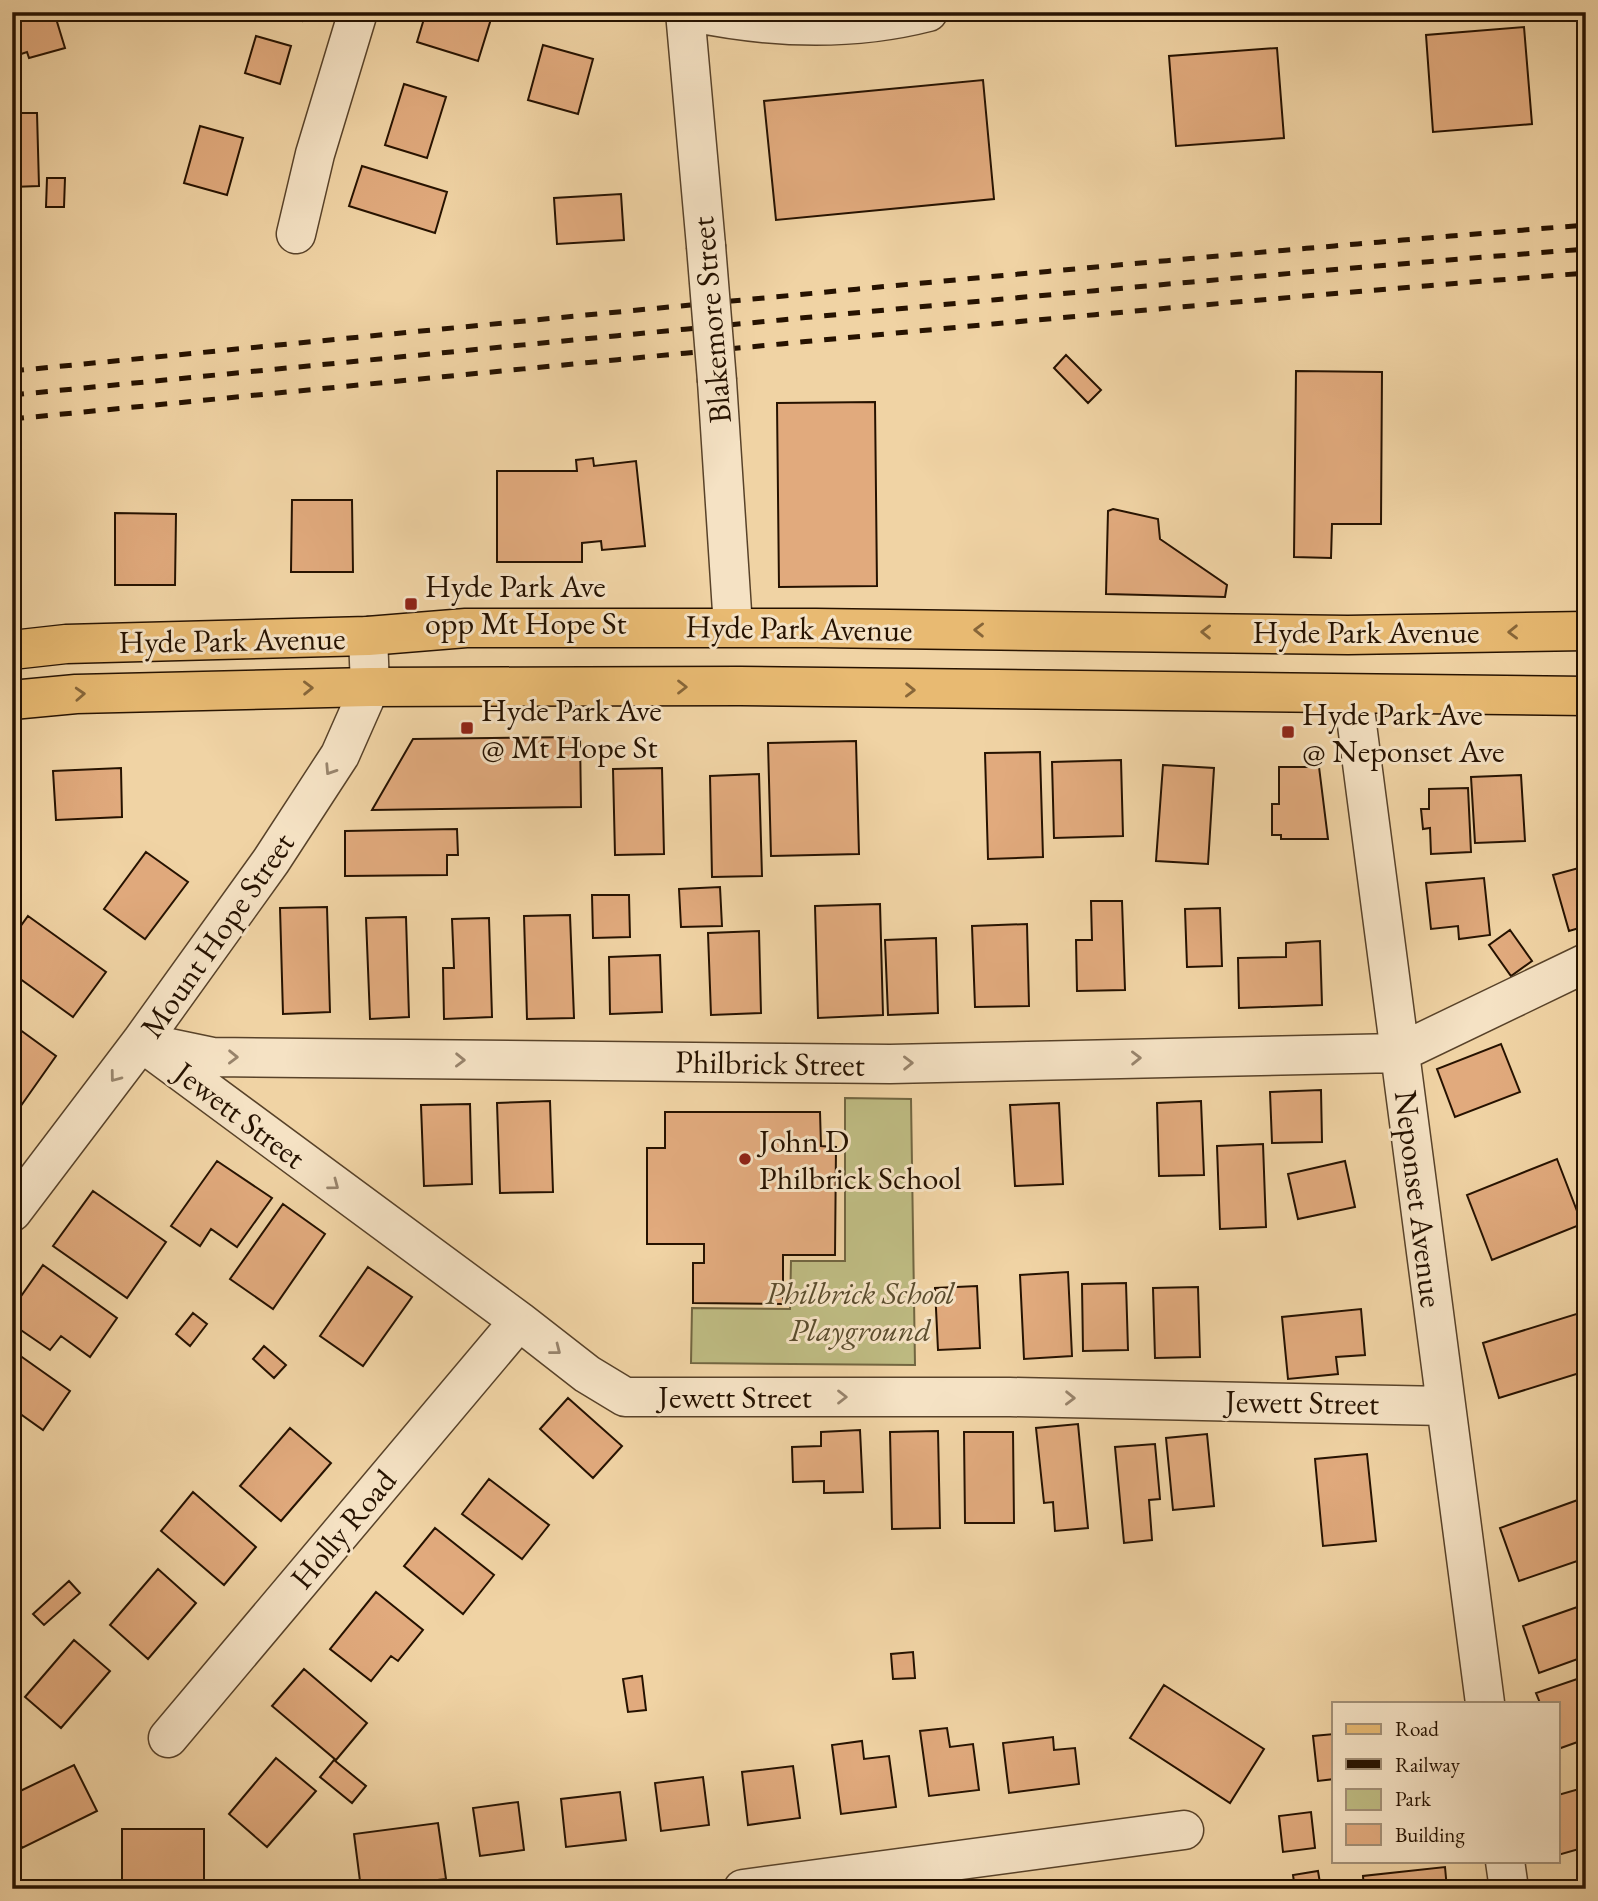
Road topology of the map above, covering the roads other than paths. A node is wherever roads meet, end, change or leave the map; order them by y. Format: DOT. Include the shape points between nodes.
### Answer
graph roads {
  1 [pos="358,12"];
  2 [pos="685,12"];
  3 [pos="691,12"];
  4 [pos="928,12"];
  5 [pos="296,234"];
  6 [pos="733,627"];
  7 [pos="1586,631"];
  8 [pos="368,636"];
  9 [pos="12,650"];
  10 [pos="740,686"];
  11 [pos="370,687"];
  12 [pos="1353,694"];
  13 [pos="12,700"];
  14 [pos="1579,703"];
  15 [pos="1586,962"];
  16 [pos="141,1042"];
  17 [pos="1399,1053"];
  18 [pos="12,1212"];
  19 [pos="519,1321"];
  20 [pos="1446,1406"];
  21 [pos="1485,1702"];
  22 [pos="168,1738"];
  23 [pos="1184,1830"];
  24 [pos="1505,1862"];
  25 [pos="743,1889"];
  26 [pos="1509,1889"];
  1 -- 5 [label="street"];
  2 -- 6 [label="street, Blakemore Street, bridge" via="718,381"];
  3 -- 4 [label="street" via="737,22 803,26 872,23"];
  7 -- 6 [label="main road, Hyde Park Avenue, one-way" via="1348,635"];
  6 -- 8 [label="main road, Hyde Park Avenue" via="466,628"];
  6 -- 10 [label="main road"];
  8 -- 9 [label="main road, Hyde Park Avenue" via="66,644"];
  8 -- 11 [label="street, Mount Hope Street"];
  11 -- 10 [label="main road, Hyde Park Avenue, one-way"];
  10 -- 12 [label="main road, Hyde Park Avenue, one-way"];
  13 -- 11 [label="main road, Hyde Park Avenue, one-way" via="76,694"];
  11 -- 16 [label="street, Mount Hope Street, one-way" via="333,766"];
  12 -- 14 [label="main road, Hyde Park Avenue"];
  12 -- 17 [label="street, Neponset Avenue"];
  15 -- 17 [label="street"];
  16 -- 17 [label="street, Philbrick Street, one-way" via="213,1057 862,1063"];
  16 -- 18 [label="street, Mount Hope Street, one-way"];
  16 -- 19 [label="street, Jewett Street, one-way"];
  17 -- 20 [label="street, Neponset Avenue"];
  19 -- 20 [label="street, Jewett Street, one-way" via="587,1374 625,1396 1010,1396"];
  19 -- 22 [label="street, Holly Road"];
  20 -- 21 [label="street, Neponset Avenue"];
  23 -- 25 [label="street"];
  24 -- 26 [label="street"];
}
